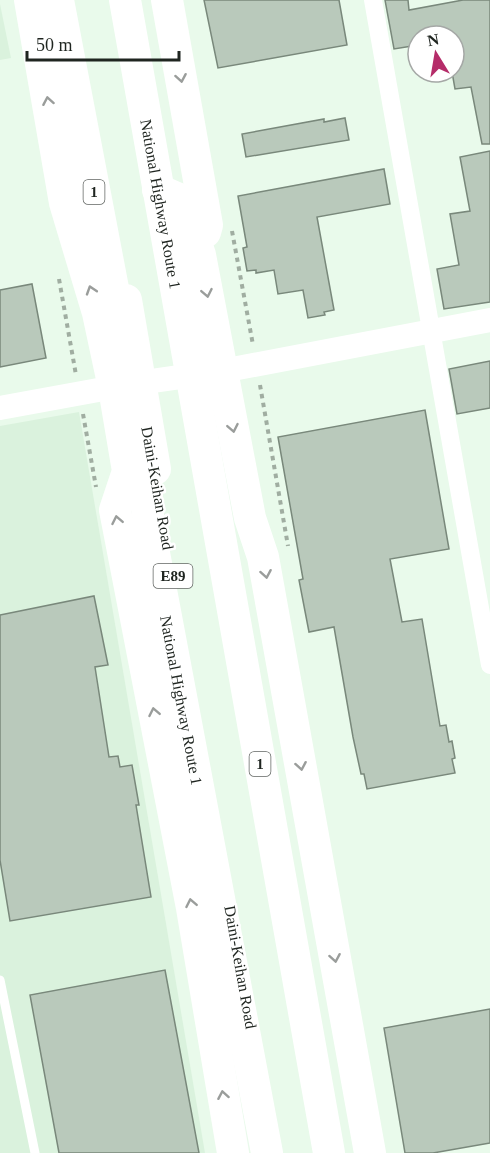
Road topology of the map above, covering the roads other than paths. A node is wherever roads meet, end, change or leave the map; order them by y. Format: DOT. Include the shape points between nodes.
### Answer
graph roads {
  1 [pos="30,0"];
  2 [pos="58,0"];
  3 [pos="74,0"];
  4 [pos="117,0"];
  5 [pos="125,0"];
  6 [pos="167,0"];
  7 [pos="373,0"];
  8 [pos="92,180"];
  9 [pos="158,190"];
  10 [pos="200,255"];
  11 [pos="81,260"];
  12 [pos="490,320"];
  13 [pos="432,330"];
  14 [pos="207,373"];
  15 [pos="123,386"];
  16 [pos="0,408"];
  17 [pos="128,471"];
  18 [pos="250,518"];
  19 [pos="151,537"];
  20 [pos="226,565"];
  21 [pos="490,665"];
  22 [pos="0,980"];
  23 [pos="35,1153"];
  24 [pos="233,1153"];
  25 [pos="267,1153"];
  26 [pos="273,1153"];
  27 [pos="315,1153"];
  28 [pos="329,1153"];
  29 [pos="370,1153"];
  11 -- 1 [label="highway, one-way" via="65,203"];
  2 -- 8 [label="highway, National Highway Route 1 / 1"];
  3 -- 26 [label="highway, Daini-Keihan Road / E89"];
  4 -- 27 [label="highway, E89"];
  5 -- 9 [label="highway, National Highway Route 1 / 1"];
  6 -- 10 [label="highway, one-way" via="207,225"];
  7 -- 13 [label="street"];
  8 -- 11 [label="highway" via="90,235"];
  8 -- 15 [label="highway, National Highway Route 1 / 1"];
  9 -- 10 [label="highway" via="181,200"];
  9 -- 14 [label="highway, National Highway Route 1 / 1"];
  10 -- 14 [label="highway, one-way"];
  15 -- 11 [label="highway, one-way"];
  12 -- 13 [label="street"];
  13 -- 14 [label="street"];
  13 -- 21 [label="street"];
  14 -- 15 [label="street"];
  14 -- 18 [label="highway, one-way"];
  14 -- 20 [label="highway, National Highway Route 1 / 1"];
  15 -- 16 [label="street"];
  15 -- 17 [label="highway"];
  15 -- 19 [label="highway, National Highway Route 1 / 1"];
  17 -- 19 [label="highway" via="142,526"];
  24 -- 17 [label="highway, one-way" via="192,908 115,510"];
  18 -- 20 [label="highway"];
  18 -- 29 [label="highway, one-way" via="263,557"];
  19 -- 25 [label="highway, National Highway Route 1 / 1"];
  20 -- 28 [label="highway, National Highway Route 1 / 1"];
  22 -- 23 [label="lane"];
}
